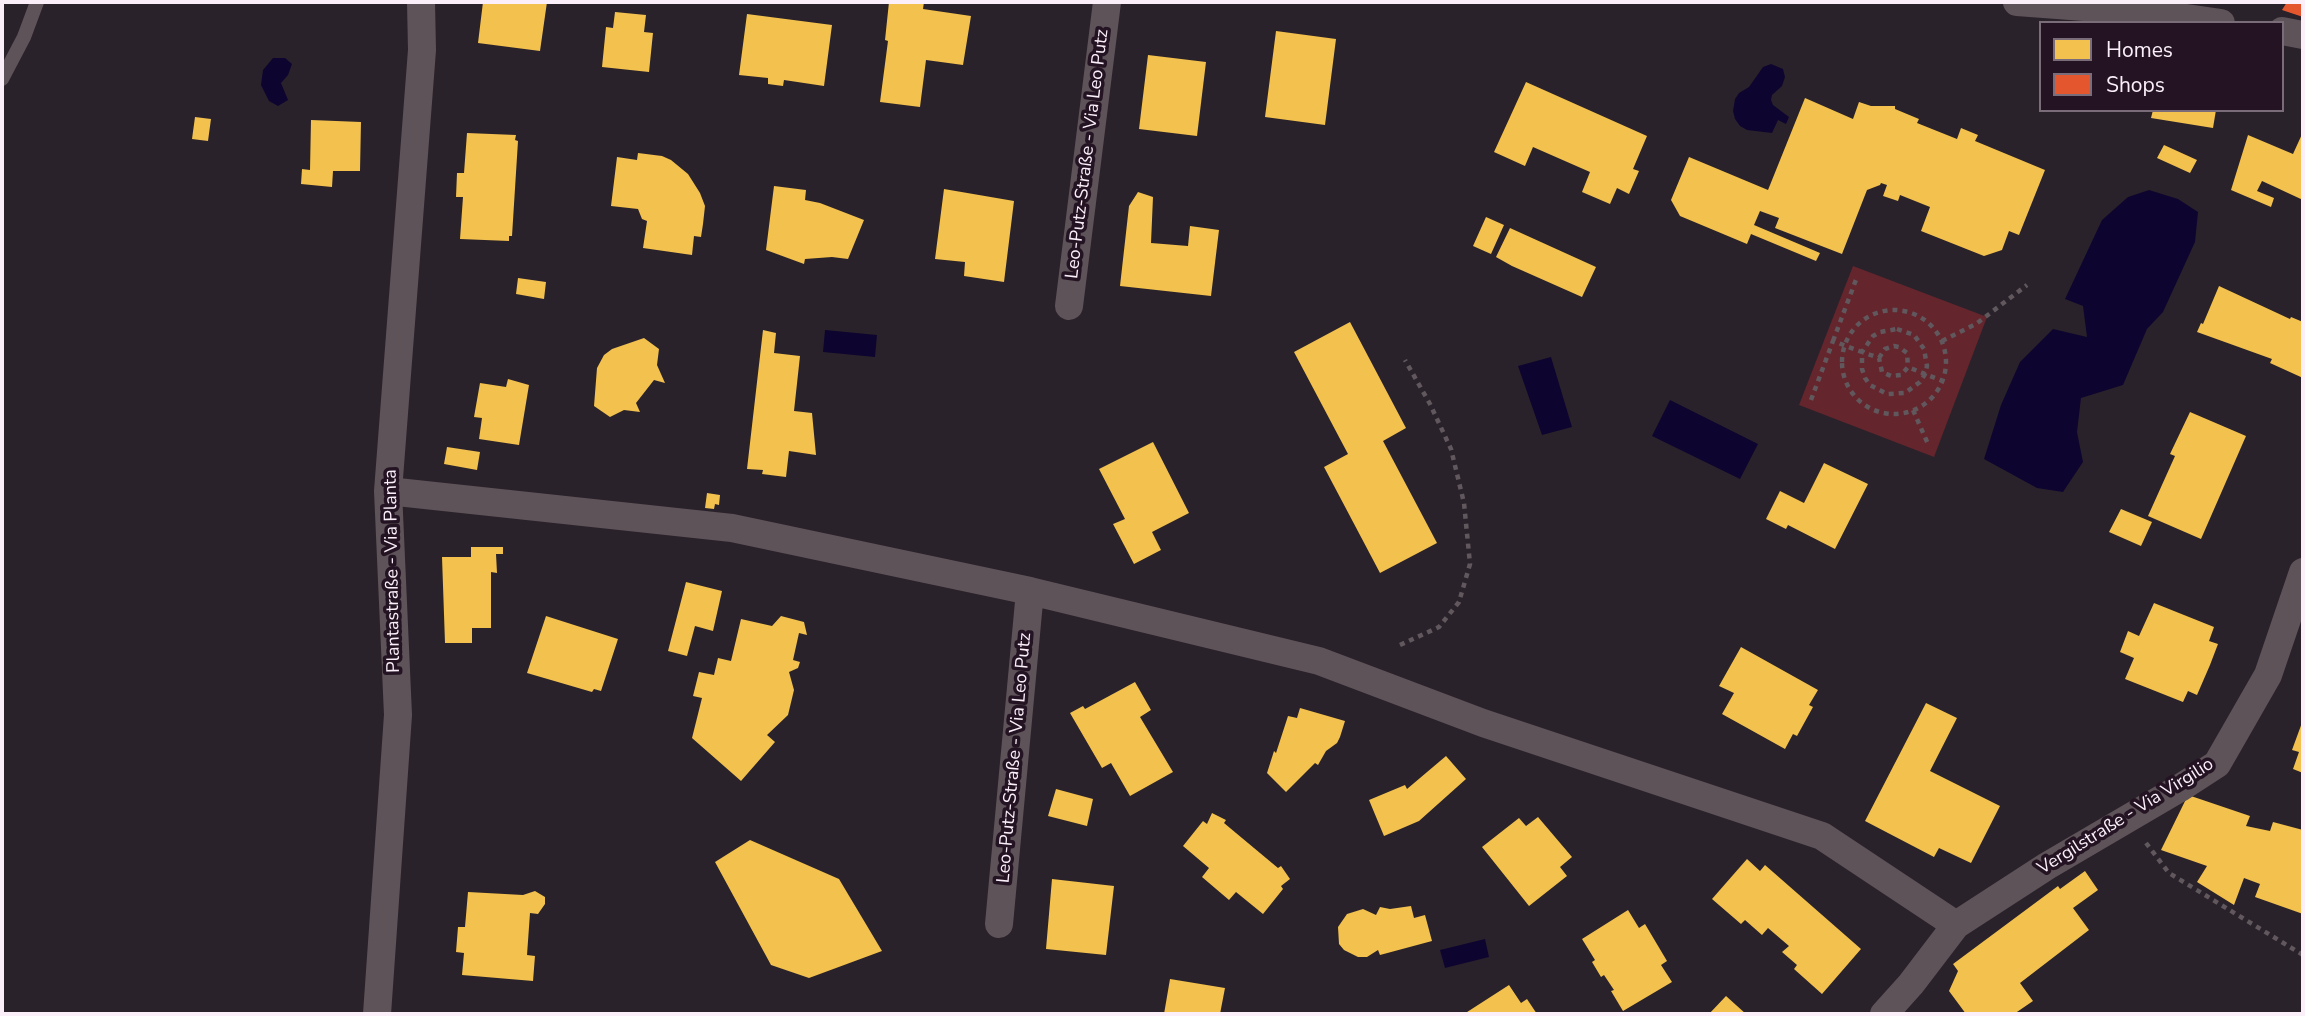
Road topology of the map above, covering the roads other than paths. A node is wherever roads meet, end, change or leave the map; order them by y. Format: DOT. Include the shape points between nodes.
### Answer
graph roads {
  1 [pos="37,2"];
  2 [pos="421,2"];
  3 [pos="1107,2"];
  4 [pos="2017,2"];
  5 [pos="2207,21"];
  6 [pos="2284,31"];
  7 [pos="2303,35"];
  8 [pos="2,79"];
  9 [pos="1069,306"];
  10 [pos="388,491"];
  11 [pos="2303,572"];
  12 [pos="1030,591"];
  13 [pos="999,924"];
  14 [pos="1956,925"];
  15 [pos="377,1014"];
  16 [pos="1884,1014"];
  1 -- 8 [label="lane"];
  2 -- 10 [label="street, Plantastraße - Via Planta" via="422,50"];
  3 -- 9 [label="street, Leo-Putz-Straße - Via Leo Putz"];
  4 -- 5 [label="street"];
  6 -- 7 [label="street"];
  10 -- 12 [label="street" via="732,528"];
  10 -- 15 [label="street, Plantastraße - Via Planta" via="398,715"];
  11 -- 14 [label="street, Vergilstraße - Via Virgilio" via="2268,675 2217,764"];
  12 -- 13 [label="street, Leo-Putz-Straße - Via Leo Putz"];
  12 -- 14 [label="street" via="1319,661 1483,723 1822,836"];
  14 -- 16 [label="street, Vergilstraße - Via Virgilio"];
}
